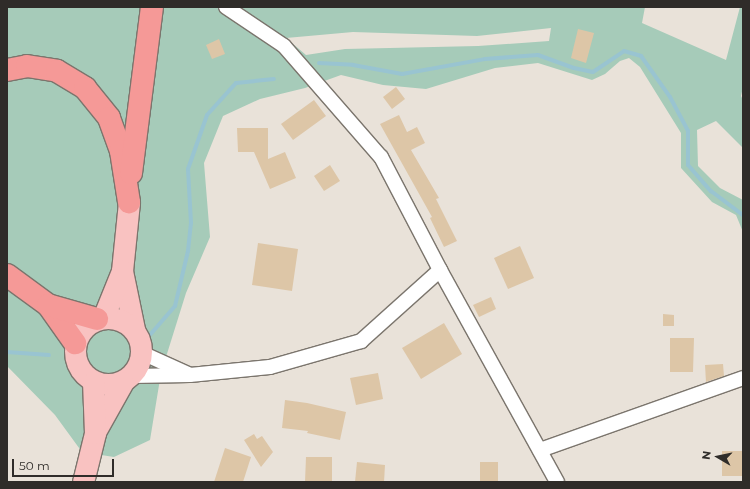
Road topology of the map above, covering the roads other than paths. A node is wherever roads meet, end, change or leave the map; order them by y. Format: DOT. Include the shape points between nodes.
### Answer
graph roads {
  1 [pos="152,7"];
  2 [pos="226,7"];
  3 [pos="7,70"];
  4 [pos="129,202"];
  5 [pos="440,270"];
  6 [pos="122,271"];
  7 [pos="7,275"];
  8 [pos="48,305"];
  9 [pos="100,318"];
  10 [pos="134,329"];
  11 [pos="75,342"];
  12 [pos="142,353"];
  13 [pos="190,375"];
  14 [pos="743,378"];
  15 [pos="127,379"];
  16 [pos="93,382"];
  17 [pos="95,433"];
  18 [pos="540,450"];
  19 [pos="83,482"];
  20 [pos="557,482"];
  1 -- 4 [label="highway"];
  2 -- 5 [label="street" via="284,46 382,157"];
  3 -- 4 [label="highway" via="27,66 57,71 85,88 109,118 121,151"];
  4 -- 6 [label="main road"];
  5 -- 13 [label="street" via="361,341 270,368"];
  5 -- 18 [label="street"];
  6 -- 9 [label="main road"];
  6 -- 10 [label="main road"];
  7 -- 8 [label="highway"];
  8 -- 9 [label="highway"];
  8 -- 11 [label="highway"];
  9 -- 10 [label="main road" via="120,320"];
  9 -- 11 [label="main road" via="83,328"];
  10 -- 12 [label="main road" via="140,340"];
  11 -- 16 [label="main road" via="77,365 86,378"];
  12 -- 13 [label="street"];
  12 -- 15 [label="main road" via="139,365"];
  13 -- 15 [label="street"];
  14 -- 18 [label="street"];
  15 -- 16 [label="main road" via="108,385"];
  15 -- 17 [label="main road"];
  16 -- 17 [label="main road"];
  17 -- 19 [label="main road"];
  18 -- 20 [label="street"];
}
